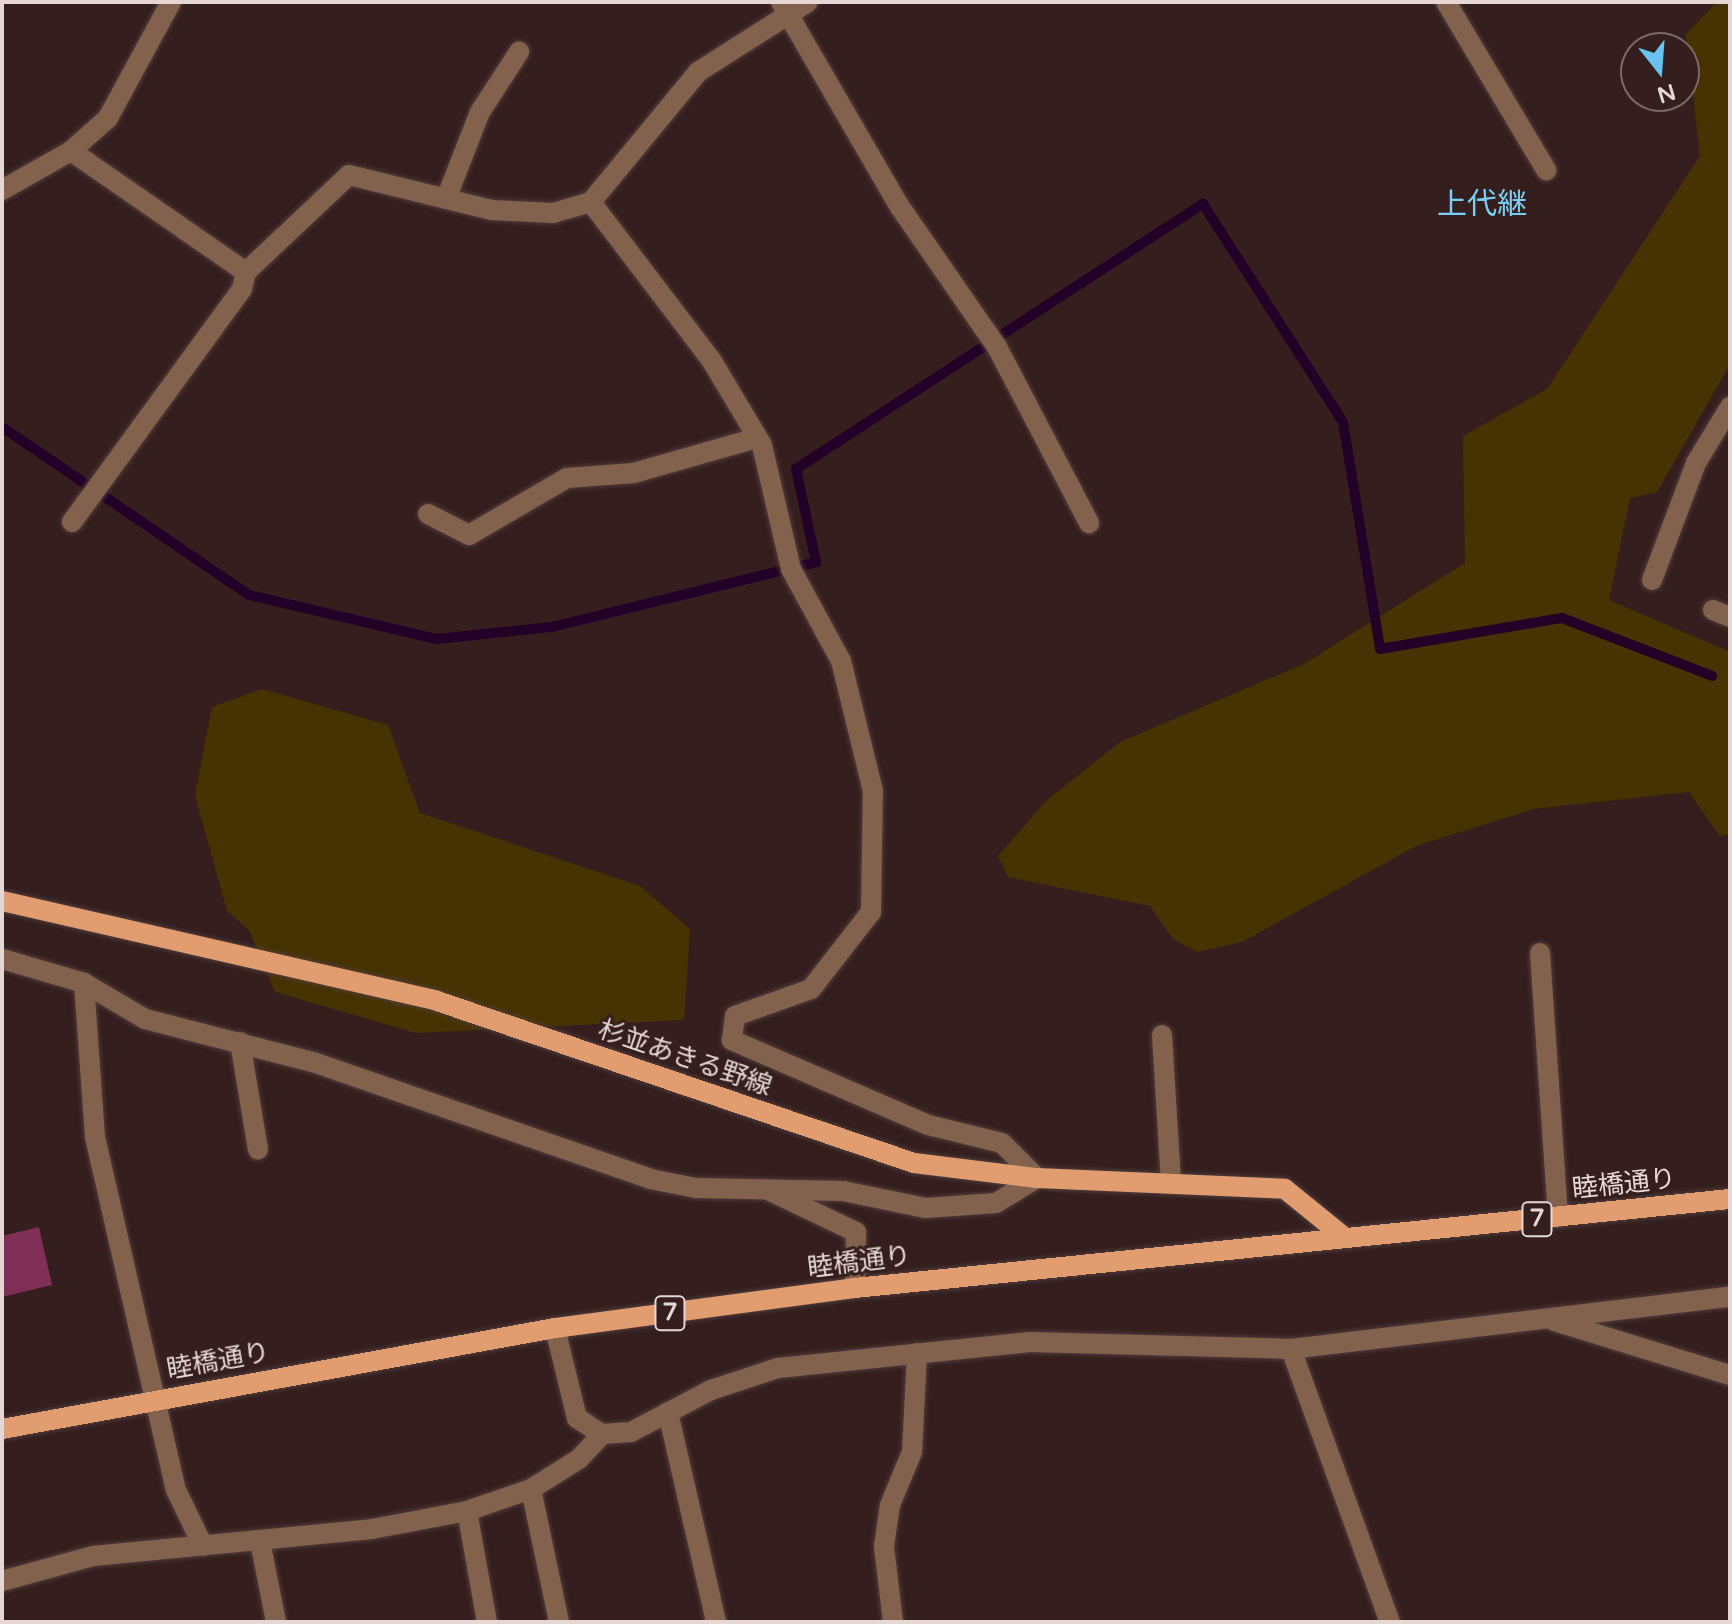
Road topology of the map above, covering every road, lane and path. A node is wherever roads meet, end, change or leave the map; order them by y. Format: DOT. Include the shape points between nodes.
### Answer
graph roads {
  1 [pos="171,2"];
  2 [pos="1446,2"];
  3 [pos="793,5"];
  4 [pos="519,52"];
  5 [pos="71,151"];
  6 [pos="1546,170"];
  7 [pos="2,190"];
  8 [pos="446,199"];
  9 [pos="591,202"];
  10 [pos="246,272"];
  11 [pos="1730,407"];
  12 [pos="757,438"];
  13 [pos="428,514"];
  14 [pos="72,522"];
  15 [pos="1089,523"];
  16 [pos="1652,580"];
  17 [pos="2,901"];
  18 [pos="1540,953"];
  19 [pos="2,959"];
  20 [pos="84,983"];
  21 [pos="1162,1035"];
  22 [pos="240,1042"];
  23 [pos="258,1149"];
  24 [pos="1037,1178"];
  25 [pos="1171,1184"];
  26 [pos="765,1189"];
  27 [pos="1730,1199"];
  28 [pos="1558,1217"];
  29 [pos="1344,1237"];
  30 [pos="855,1288"];
  31 [pos="1730,1297"];
  32 [pos="1548,1319"];
  33 [pos="555,1328"];
  34 [pos="1291,1349"];
  35 [pos="917,1353"];
  36 [pos="1730,1375"];
  37 [pos="155,1399"];
  38 [pos="668,1412"];
  39 [pos="2,1429"];
  40 [pos="602,1434"];
  41 [pos="531,1489"];
  42 [pos="467,1511"];
  43 [pos="260,1541"];
  44 [pos="203,1546"];
  45 [pos="2,1581"];
  46 [pos="276,1622"];
  47 [pos="487,1622"];
  48 [pos="559,1622"];
  49 [pos="716,1622"];
  50 [pos="893,1622"];
  51 [pos="1390,1622"];
  1 -- 5 [label="street" via="108,118"];
  2 -- 6 [label="street"];
  3 -- 9 [label="street" via="698,72"];
  3 -- 15 [label="street" via="900,207 997,347"];
  4 -- 8 [label="street" via="480,112"];
  5 -- 7 [label="street"];
  5 -- 10 [label="street"];
  8 -- 9 [label="street" via="533,214"];
  8 -- 10 [label="street" via="349,175"];
  9 -- 12 [label="street" via="712,361"];
  10 -- 14 [label="street" via="242,289"];
  11 -- 16 [label="street" via="1696,463"];
  12 -- 13 [label="street" via="634,473 567,478 469,535"];
  12 -- 24 [label="street" via="791,569 841,661 863,740 875,829 871,912 811,989 735,1016 732,1040 928,1125 1002,1143"];
  17 -- 24 [label="main road, 杉並あきる野線" via="437,1001 914,1163"];
  18 -- 28 [label="street"];
  19 -- 20 [label="street"];
  20 -- 22 [label="street" via="145,1019"];
  20 -- 37 [label="street" via="95,1137"];
  21 -- 25 [label="street"];
  22 -- 23 [label="street"];
  22 -- 26 [label="street" via="650,1179"];
  24 -- 25 [label="main road, 杉並あきる野線"];
  24 -- 26 [label="street" via="996,1203 926,1208 843,1191"];
  25 -- 29 [label="main road, 杉並あきる野線" via="1285,1189"];
  26 -- 30 [label="street" via="856,1232"];
  27 -- 28 [label="main road, 睦橋通り / 7"];
  28 -- 29 [label="main road, 睦橋通り / 7"];
  29 -- 30 [label="main road, 睦橋通り / 7"];
  30 -- 33 [label="main road, 睦橋通り / 7"];
  31 -- 32 [label="street"];
  32 -- 34 [label="street"];
  32 -- 36 [label="street"];
  33 -- 37 [label="main road, 睦橋通り / 7"];
  33 -- 40 [label="street" via="577,1418"];
  34 -- 35 [label="street" via="1042,1342"];
  34 -- 51 [label="street"];
  35 -- 38 [label="street" via="778,1368"];
  35 -- 50 [label="street" via="912,1452 890,1505 884,1546"];
  37 -- 39 [label="main road, 睦橋通り / 7"];
  37 -- 44 [label="street" via="176,1490"];
  38 -- 40 [label="street" via="631,1432"];
  38 -- 49 [label="street"];
  40 -- 41 [label="street" via="579,1459"];
  41 -- 42 [label="street"];
  41 -- 48 [label="street"];
  42 -- 43 [label="street"];
  42 -- 47 [label="street"];
  43 -- 44 [label="street"];
  43 -- 46 [label="street"];
  44 -- 45 [label="street" via="93,1556"];
}
